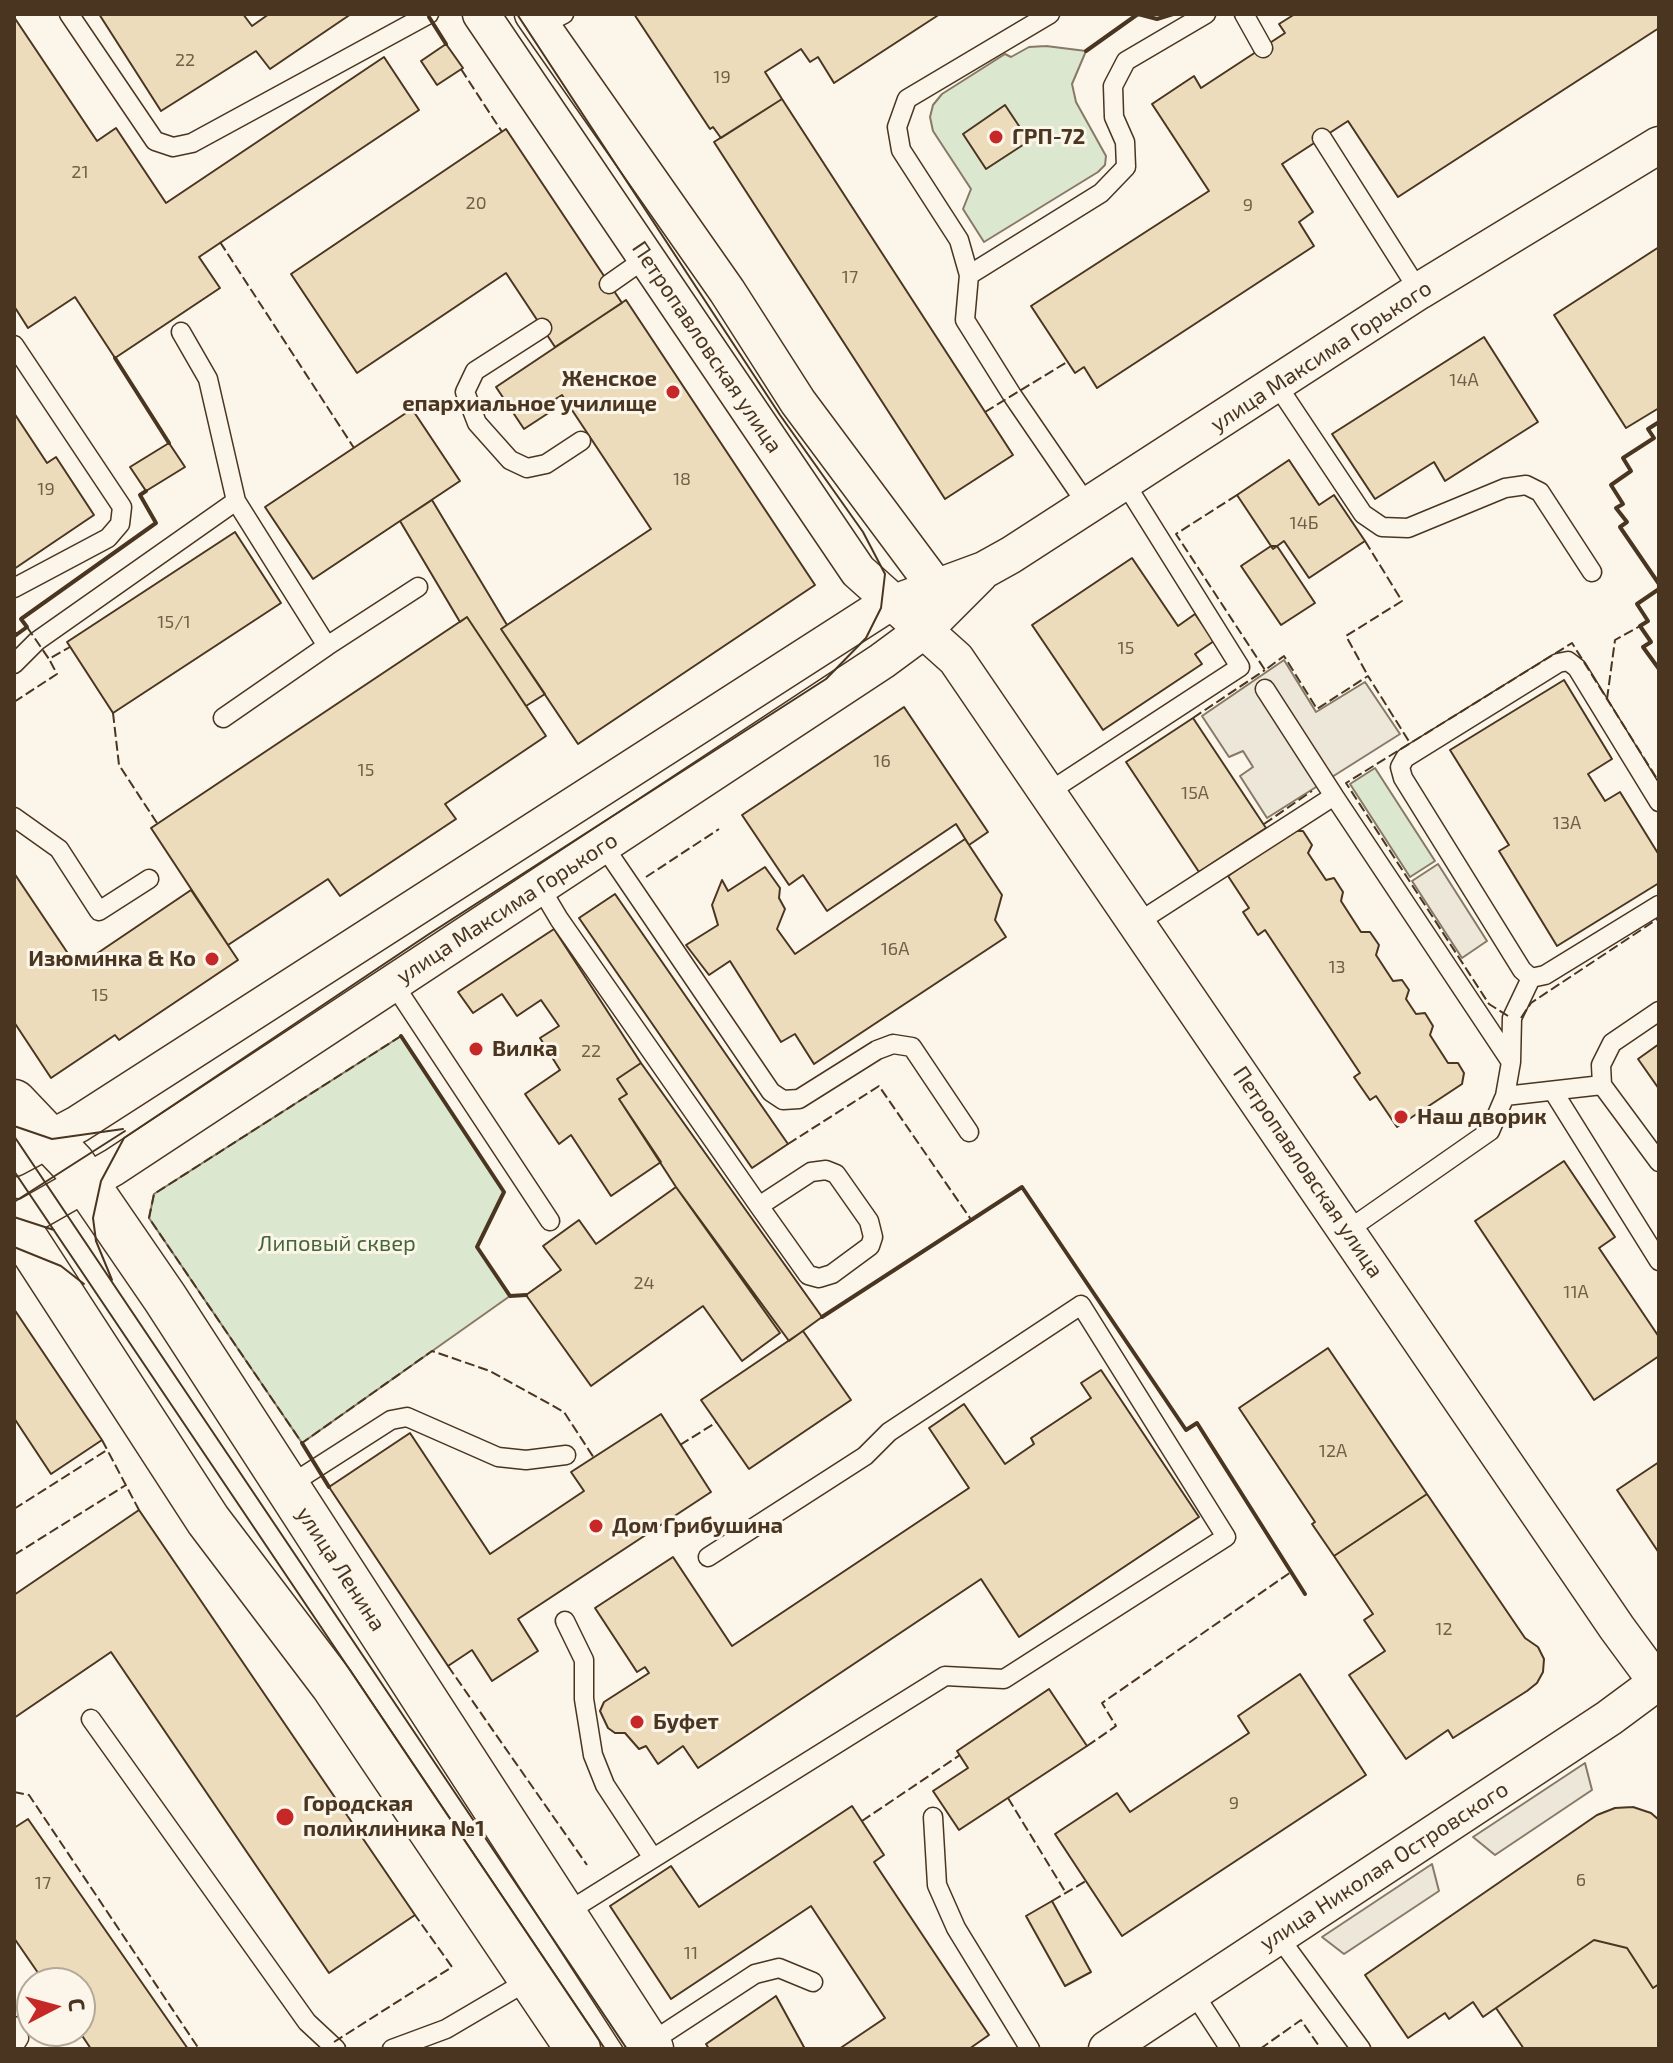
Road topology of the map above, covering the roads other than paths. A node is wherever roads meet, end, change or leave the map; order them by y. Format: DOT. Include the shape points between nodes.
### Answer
graph roads {
  1 [pos="69,14"];
  2 [pos="429,14"];
  3 [pos="481,14"];
  4 [pos="1050,14"];
  5 [pos="1206,14"];
  6 [pos="1244,14"];
  7 [pos="546,18"];
  8 [pos="1263,48"];
  9 [pos="1322,138"];
  10 [pos="1659,145"];
  11 [pos="646,258"];
  12 [pos="969,275"];
  13 [pos="609,284"];
  14 [pos="1419,291"];
  15 [pos="542,328"];
  16 [pos="181,332"];
  17 [pos="14,345"];
  18 [pos="1277,385"];
  19 [pos="581,441"];
  20 [pos="1125,483"];
  21 [pos="236,501"];
  22 [pos="1088,506"];
  23 [pos="1592,572"];
  24 [pos="418,587"];
  25 [pos="14,588"];
  26 [pos="893,602"];
  27 [pos="934,609"];
  28 [pos="327,646"];
  29 [pos="14,664"];
  30 [pos="1265,689"];
  31 [pos="223,718"];
  32 [pos="1047,793"];
  33 [pos="1334,796"];
  34 [pos="1659,802"];
  35 [pos="14,817"];
  36 [pos="603,845"];
  37 [pos="149,879"];
  38 [pos="540,887"];
  39 [pos="1659,905"];
  40 [pos="1137,923"];
  41 [pos="1531,978"];
  42 [pos="393,983"];
  43 [pos="1659,1011"];
  44 [pos="1511,1062"];
  45 [pos="1602,1085"];
  46 [pos="1553,1091"];
  47 [pos="1505,1096"];
  48 [pos="14,1102"];
  49 [pos="969,1132"];
  50 [pos="52,1139"];
  51 [pos="14,1158"];
  52 [pos="1659,1162"];
  53 [pos="87,1183"];
  54 [pos="759,1206"];
  55 [pos="550,1221"];
  56 [pos="15,1223"];
  57 [pos="1348,1230"];
  58 [pos="1659,1261"];
  59 [pos="566,1455"];
  60 [pos="288,1486"];
  61 [pos="708,1557"];
  62 [pos="565,1621"];
  63 [pos="1658,1682"];
  64 [pos="91,1719"];
  65 [pos="933,1817"];
  66 [pos="653,1858"];
  67 [pos="561,1915"];
  68 [pos="1278,1936"];
  69 [pos="531,1979"];
  70 [pos="813,1982"];
  71 [pos="1193,1992"];
  72 [pos="14,2026"];
  73 [pos="14,2046"];
  74 [pos="649,2047"];
  75 [pos="336,2049"];
  76 [pos="392,2049"];
  77 [pos="578,2049"];
  78 [pos="1030,2049"];
  79 [pos="1107,2049"];
  80 [pos="1230,2049"];
  81 [pos="1361,2049"];
  1 -- 2 [label="lane" via="155,141 173,147 192,143"];
  3 -- 11 [label="street, Петропавловская улица"];
  4 -- 12 [label="lane" via="907,99 897,127 901,150 959,240"];
  5 -- 12 [label="lane" via="1126,61 1119,73 1113,86 1114,117 1125,142 1126,167 1101,193"];
  6 -- 8 [label="lane"];
  7 -- 27 [label="street, Петропавловская улица"];
  9 -- 14 [label="lane"];
  10 -- 14 [label="street, улица Максима Горького"];
  11 -- 13 [label="lane"];
  11 -- 26 [label="street, Петропавловская улица" via="858,571"];
  12 -- 22 [label="lane" via="965,320"];
  14 -- 18 [label="street, улица Максима Горького"];
  15 -- 19 [label="lane" via="475,371 465,392 477,423 510,460 527,468 546,464"];
  16 -- 21 [label="lane" via="208,379"];
  17 -- 25 [label="lane" via="122,507 120,524 108,538"];
  18 -- 20 [label="street, улица Максима Горького"];
  18 -- 23 [label="lane" via="1363,514 1382,527 1408,528 1505,488 1526,485 1540,492"];
  20 -- 22 [label="street, улица Максима Горького"];
  20 -- 32 [label="lane" via="1240,667"];
  21 -- 28 [label="lane"];
  21 -- 29 [label="lane" via="37,641"];
  22 -- 27 [label="street, улица Максима Горького" via="984,570"];
  24 -- 28 [label="lane"];
  26 -- 27 [label="street, улица Максима Горького"];
  26 -- 50 [label="street, улица Максима Горького"];
  27 -- 32 [label="street, Петропавловская улица" via="956,659"];
  27 -- 36 [label="street, улица Максима Горького" via="882,661"];
  28 -- 31 [label="lane"];
  30 -- 33 [label="lane"];
  32 -- 40 [label="street, Петропавловская улица"];
  33 -- 40 [label="lane"];
  33 -- 44 [label="lane"];
  34 -- 41 [label="lane" via="1568,661 1405,758 1400,767 1403,778"];
  35 -- 37 [label="lane" via="59,849 99,911"];
  36 -- 38 [label="street, улица Максима Горького"];
  36 -- 49 [label="lane" via="771,1092 783,1100 799,1099 877,1050 893,1044 912,1047"];
  38 -- 42 [label="street, улица Максима Горького"];
  38 -- 54 [label="lane"];
  39 -- 41 [label="lane" via="1545,975"];
  40 -- 57 [label="street, Петропавловская улица"];
  41 -- 44 [label="lane" via="1512,1018"];
  42 -- 53 [label="street, улица Максима Горького"];
  42 -- 55 [label="lane"];
  43 -- 45 [label="lane" via="1612,1043 1601,1065"];
  44 -- 47 [label="lane"];
  45 -- 46 [label="lane"];
  45 -- 52 [label="lane"];
  46 -- 47 [label="lane"];
  46 -- 58 [label="lane"];
  47 -- 57 [label="lane" via="1490,1131"];
  48 -- 50 [label="main road, улица Ленина"];
  50 -- 51 [label="street, улица Максима Горького"];
  50 -- 53 [label="main road, улица Ленина"];
  53 -- 56 [label="street, улица Максима Горького"];
  53 -- 60 [label="main road, улица Ленина"];
  54 -- 54 [label="lane" via="808,1275 819,1278 870,1246 873,1237 869,1221 836,1174 826,1170 811,1172"];
  56 -- 69 [label="main road" via="208,1520 333,1685"];
  57 -- 63 [label="street, Петропавловская улица"];
  59 -- 60 [label="lane" via="498,1457 407,1417 391,1420"];
  60 -- 67 [label="main road, улица Ленина"];
  61 -- 66 [label="lane" via="865,1456 889,1432 1081,1305 1226,1537 1004,1679 945,1676"];
  62 -- 66 [label="lane" via="584,1660 593,1755 605,1785"];
  63 -- 68 [label="street, улица Николая Островского"];
  64 -- 75 [label="lane" via="307,2022"];
  65 -- 78 [label="lane" via="937,1885 956,1928"];
  66 -- 67 [label="lane"];
  67 -- 74 [label="main road, улица Ленина"];
  68 -- 71 [label="street, улица Николая Островского"];
  68 -- 81 [label="lane"];
  69 -- 76 [label="lane" via="446,2029"];
  69 -- 77 [label="main road"];
  70 -- 74 [label="lane" via="779,1968 755,1974"];
  71 -- 79 [label="street, улица Николая Островского"];
  71 -- 80 [label="lane"];
  72 -- 73 [label="lane" via="19,2038"];
}
